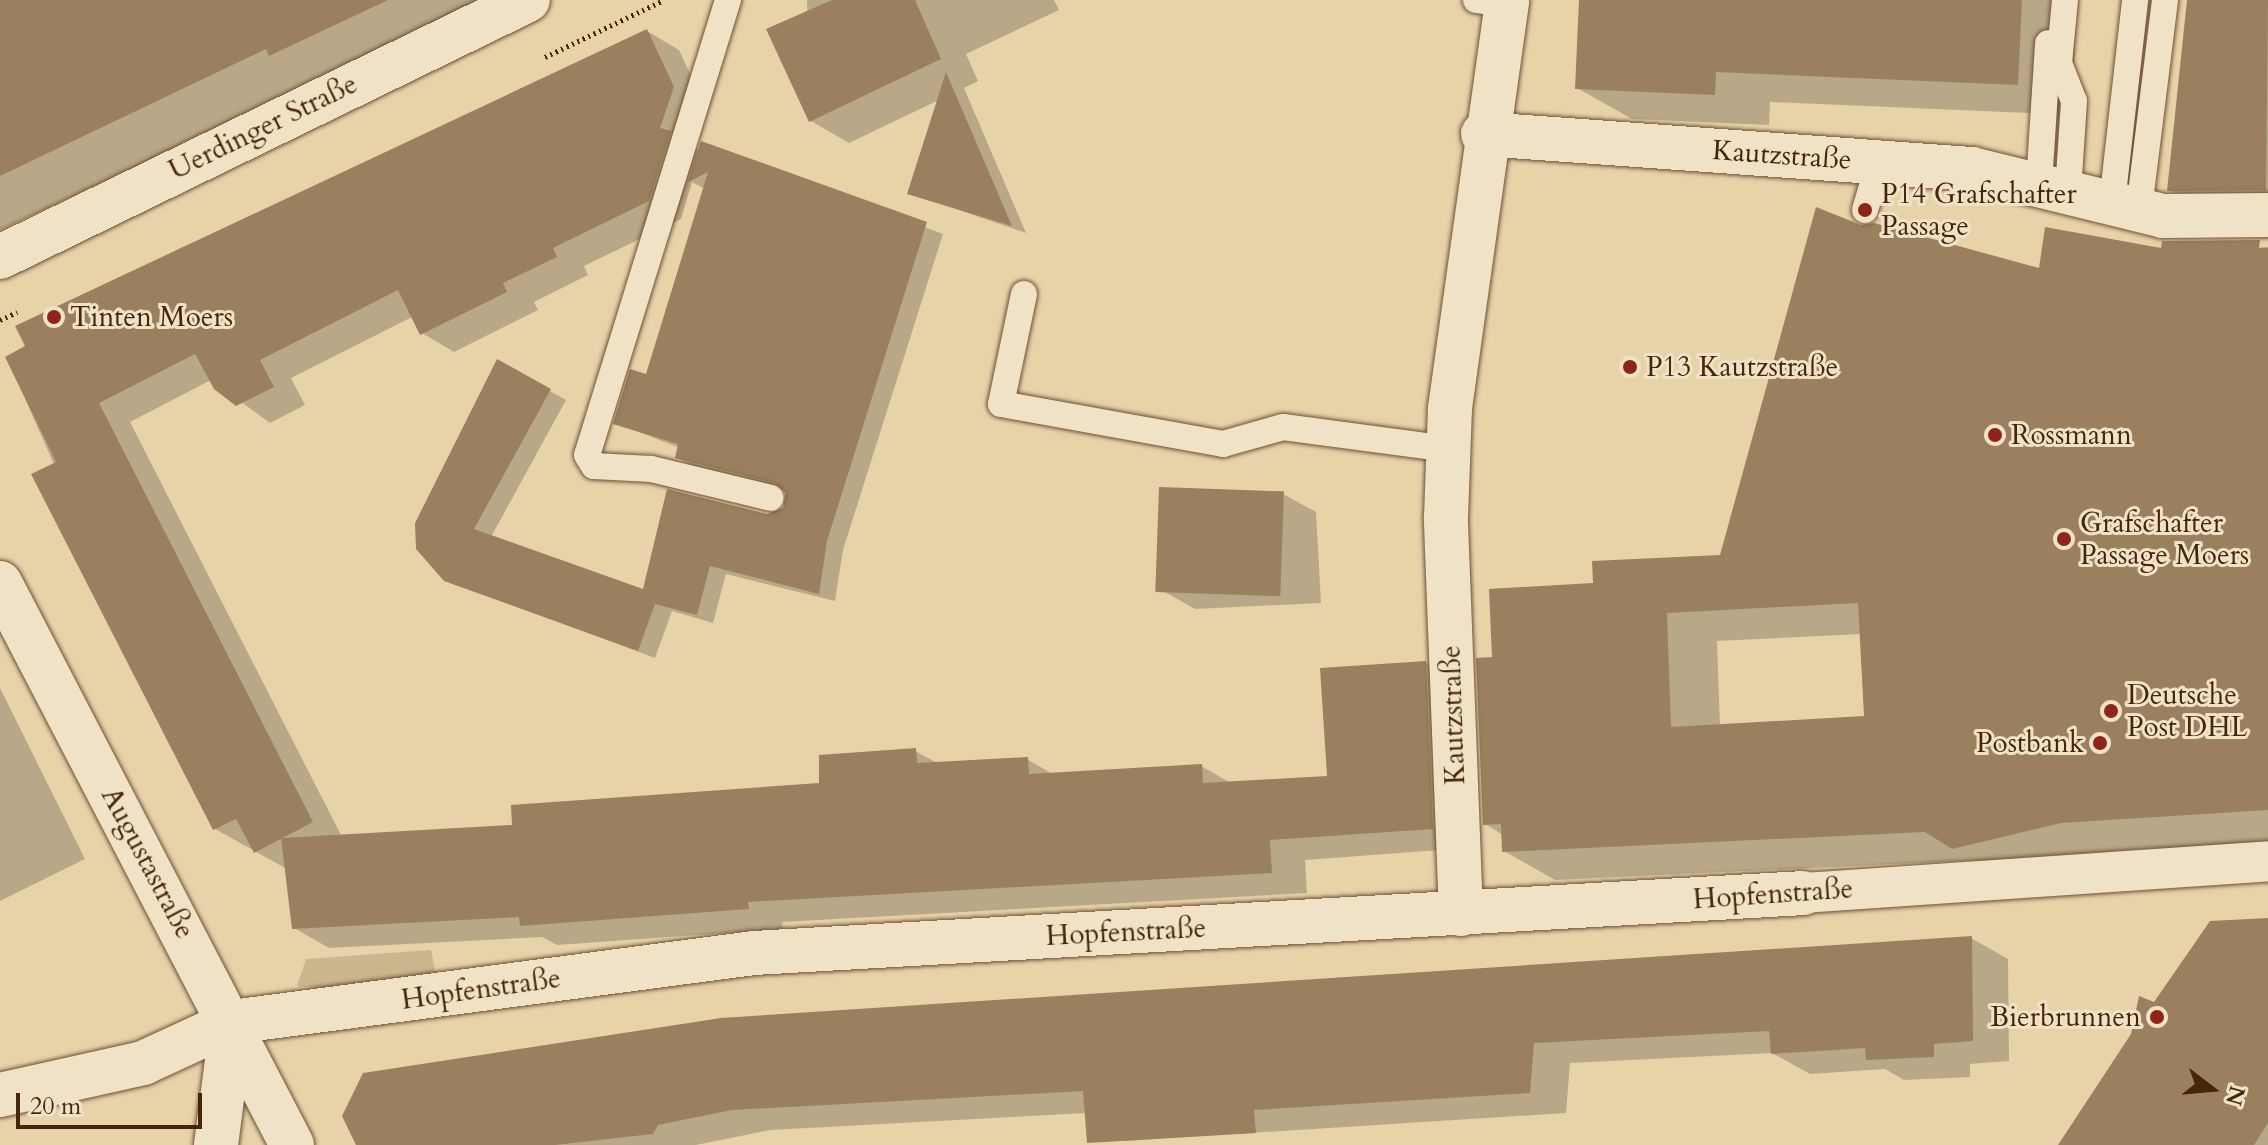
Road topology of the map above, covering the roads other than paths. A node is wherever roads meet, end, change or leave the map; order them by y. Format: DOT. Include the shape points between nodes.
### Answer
graph roads {
  1 [pos="528,0"];
  2 [pos="728,0"];
  3 [pos="2051,0"];
  4 [pos="2065,0"];
  5 [pos="2135,0"];
  6 [pos="2165,0"];
  7 [pos="1496,1"];
  8 [pos="1483,134"];
  9 [pos="1879,162"];
  10 [pos="2053,188"];
  11 [pos="2125,206"];
  12 [pos="1865,210"];
  13 [pos="2268,215"];
  14 [pos="0,257"];
  15 [pos="1024,294"];
  16 [pos="1448,449"];
  17 [pos="771,498"];
  18 [pos="0,583"];
  19 [pos="2268,861"];
  20 [pos="1803,893"];
  21 [pos="1461,914"];
  22 [pos="232,1022"];
  23 [pos="0,1095"];
  24 [pos="216,1145"];
  25 [pos="292,1145"];
  1 -- 14 [label="street, Uerdinger Straße"];
  2 -- 17 [label="lane" via="587,455 594,466 651,469"];
  3 -- 10 [label="lane"];
  4 -- 10 [label="lane" via="2059,63 2074,101"];
  5 -- 11 [label="lane"];
  6 -- 11 [label="lane"];
  7 -- 8 [label="street, Kautzstraße"];
  8 -- 9 [label="street, Kautzstraße"];
  8 -- 16 [label="street, Kautzstraße"];
  9 -- 10 [label="street, Kautzstraße" via="1972,169"];
  9 -- 12 [label="lane"];
  10 -- 11 [label="street, Kautzstraße"];
  11 -- 13 [label="street, Kautzstraße"];
  15 -- 16 [label="lane" via="1001,404 1223,444 1283,427"];
  16 -- 21 [label="street, Kautzstraße"];
  18 -- 22 [label="street, Augustastraße"];
  19 -- 20 [label="street, Hopfenstraße"];
  20 -- 21 [label="street, Hopfenstraße"];
  21 -- 22 [label="street, Hopfenstraße" via="754,953"];
  22 -- 23 [label="street, Hopfenstraße" via="143,1063"];
  22 -- 24 [label="street"];
  22 -- 25 [label="street, Augustastraße"];
}
